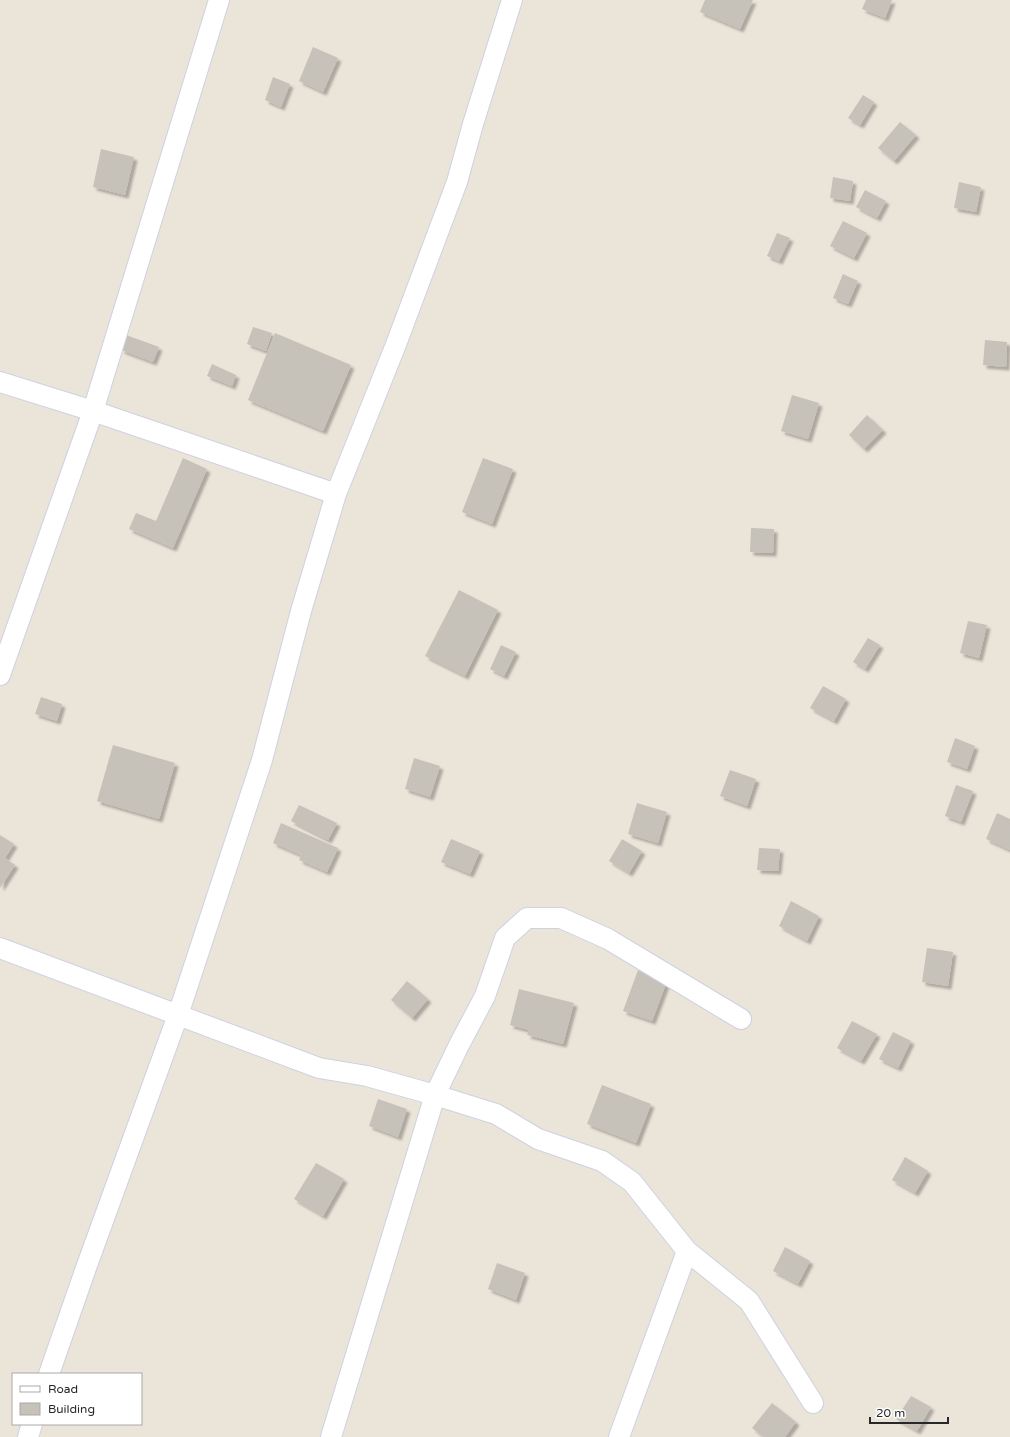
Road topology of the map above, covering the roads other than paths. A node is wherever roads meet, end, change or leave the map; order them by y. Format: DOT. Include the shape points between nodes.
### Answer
graph roads {
  1 [pos="219,0"];
  2 [pos="512,0"];
  3 [pos="0,382"];
  4 [pos="93,411"];
  5 [pos="336,494"];
  6 [pos="0,675"];
  7 [pos="0,948"];
  8 [pos="178,1015"];
  9 [pos="741,1019"];
  10 [pos="435,1095"];
  11 [pos="687,1251"];
  12 [pos="49,1373"];
  13 [pos="814,1403"];
  14 [pos="32,1425"];
  15 [pos="28,1437"];
  16 [pos="331,1437"];
  17 [pos="619,1437"];
  1 -- 4 [label="street"];
  2 -- 5 [label="street" via="457,182"];
  3 -- 4 [label="street"];
  4 -- 5 [label="street"];
  4 -- 6 [label="street"];
  5 -- 8 [label="street" via="301,611 262,760"];
  7 -- 8 [label="street"];
  8 -- 10 [label="street" via="319,1068 367,1076"];
  8 -- 12 [label="street"];
  9 -- 10 [label="street" via="608,938 561,918 527,918 505,938 485,996"];
  10 -- 11 [label="street" via="496,1114 538,1139 602,1161 632,1182"];
  10 -- 16 [label="street"];
  11 -- 13 [label="street" via="749,1301"];
  11 -- 17 [label="street"];
  14 -- 15 [label="street"];
}
